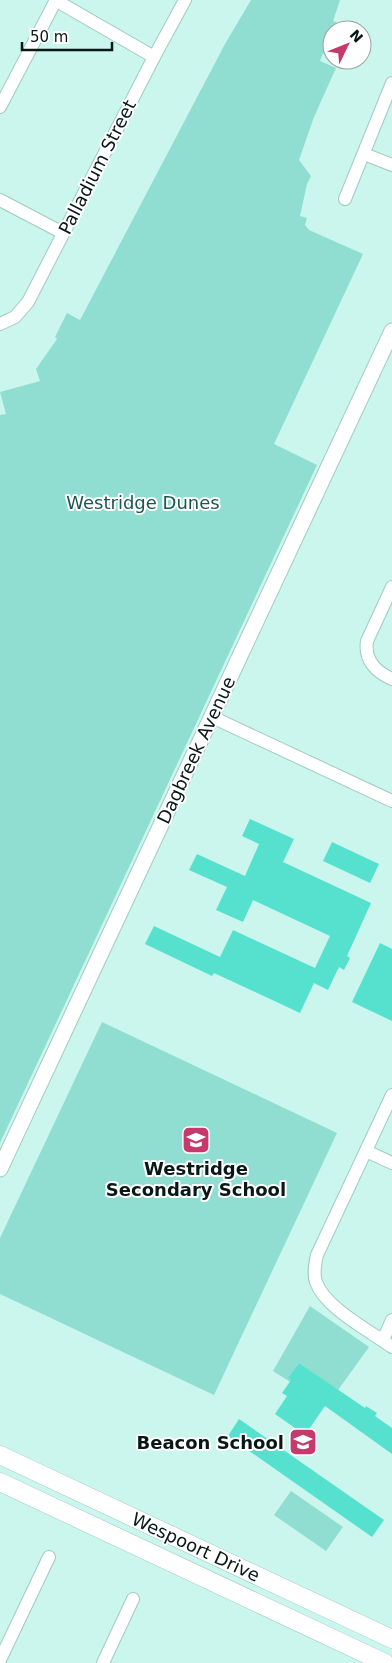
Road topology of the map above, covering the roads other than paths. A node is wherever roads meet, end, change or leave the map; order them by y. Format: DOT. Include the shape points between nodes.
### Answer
graph roads {
  1 [pos="55,0"];
  2 [pos="185,0"];
  3 [pos="154,56"];
  4 [pos="392,83"];
  5 [pos="0,107"];
  6 [pos="364,154"];
  7 [pos="392,165"];
  8 [pos="345,199"];
  9 [pos="0,200"];
  10 [pos="63,233"];
  11 [pos="0,324"];
  12 [pos="392,331"];
  13 [pos="392,586"];
  14 [pos="392,679"];
  15 [pos="212,717"];
  16 [pos="392,801"];
  17 [pos="392,1096"];
  18 [pos="366,1151"];
  19 [pos="392,1163"];
  20 [pos="0,1168"];
  21 [pos="392,1320"];
  22 [pos="387,1344"];
  23 [pos="0,1455"];
  24 [pos="0,1482"];
  25 [pos="49,1556"];
  26 [pos="133,1599"];
  27 [pos="392,1639"];
  28 [pos="0,1660"];
  29 [pos="103,1663"];
  30 [pos="385,1663"];
  1 -- 3 [label="street"];
  1 -- 5 [label="street"];
  2 -- 3 [label="street, Palladium Street"];
  3 -- 10 [label="street, Palladium Street"];
  4 -- 6 [label="street"];
  6 -- 7 [label="street"];
  6 -- 8 [label="street"];
  9 -- 10 [label="street"];
  10 -- 11 [label="street, Palladium Street" via="22,310"];
  12 -- 15 [label="street, Dagbreek Avenue"];
  13 -- 14 [label="street" via="366,648 375,669"];
  15 -- 16 [label="street"];
  15 -- 20 [label="street, Dagbreek Avenue"];
  17 -- 18 [label="street"];
  18 -- 19 [label="street"];
  18 -- 22 [label="street" via="317,1255 314,1269 316,1282 324,1296"];
  21 -- 22 [label="street"];
  23 -- 27 [label="main road, Wespoort Drive"];
  24 -- 30 [label="main road, Wespoort Drive"];
  25 -- 28 [label="street"];
  26 -- 29 [label="street"];
}
